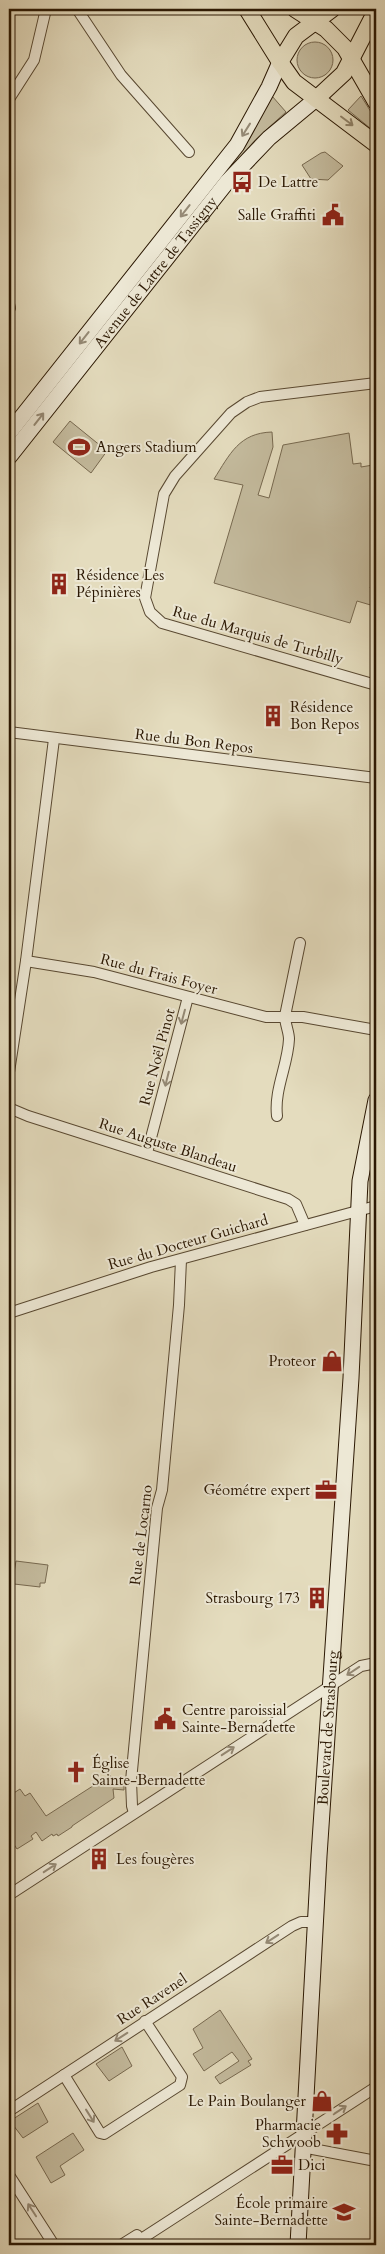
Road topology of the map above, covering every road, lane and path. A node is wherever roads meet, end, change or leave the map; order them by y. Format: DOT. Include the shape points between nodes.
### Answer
graph roads {
  1 [pos="46,9"];
  2 [pos="77,9"];
  3 [pos="247,9"];
  4 [pos="295,9"];
  5 [pos="332,9"];
  6 [pos="376,11"];
  7 [pos="314,21"];
  8 [pos="352,59"];
  9 [pos="280,62"];
  10 [pos="9,99"];
  11 [pos="316,99"];
  12 [pos="376,102"];
  13 [pos="376,144"];
  14 [pos="189,152"];
  15 [pos="376,383"];
  16 [pos="9,433"];
  17 [pos="9,457"];
  18 [pos="376,685"];
  19 [pos="9,732"];
  20 [pos="54,739"];
  21 [pos="376,778"];
  22 [pos="300,943"];
  23 [pos="26,961"];
  24 [pos="188,997"];
  25 [pos="285,1016"];
  26 [pos="376,1030"];
  27 [pos="9,1072"];
  28 [pos="376,1100"];
  29 [pos="9,1108"];
  30 [pos="277,1116"];
  31 [pos="147,1153"];
  32 [pos="376,1206"];
  33 [pos="360,1211"];
  34 [pos="305,1225"];
  35 [pos="181,1260"];
  36 [pos="9,1313"];
  37 [pos="376,1664"];
  38 [pos="331,1686"];
  39 [pos="134,1813"];
  40 [pos="9,1895"];
  41 [pos="316,1922"];
  42 [pos="145,2021"];
  43 [pos="64,2075"];
  44 [pos="376,2087"];
  45 [pos="9,2111"];
  46 [pos="303,2136"];
  47 [pos="376,2160"];
  48 [pos="9,2175"];
  49 [pos="54,2245"];
  50 [pos="121,2245"];
  51 [pos="132,2245"];
  52 [pos="298,2245"];
  1 -- 10 [label="street" via="34,60"];
  2 -- 14 [label="street" via="121,75"];
  3 -- 9 [label="main road"];
  4 -- 7 [label="main road"];
  5 -- 7 [label="main road"];
  6 -- 8 [label="main road"];
  7 -- 8 [label="main road" via="336,38"];
  7 -- 9 [label="main road" via="296,36"];
  8 -- 11 [label="main road" via="335,84"];
  8 -- 12 [label="main road"];
  9 -- 11 [label="main road" via="294,82"];
  9 -- 16 [label="street, Avenue de Lattre de Tassigny, one-way" via="237,145"];
  11 -- 13 [label="main road, one-way"];
  17 -- 11 [label="street, Avenue de Lattre de Tassigny, one-way" via="227,182 269,138"];
  15 -- 18 [label="street, Rue du Marquis de Turbilly" via="260,397 231,413 164,494 145,598 150,612 162,624"];
  19 -- 20 [label="street, Rue du Bon Repos"];
  20 -- 21 [label="street, Rue du Bon Repos"];
  20 -- 23 [label="street"];
  22 -- 25 [label="street"];
  23 -- 24 [label="street, Rue du Frais Foyer" via="94,972"];
  23 -- 27 [label="street"];
  24 -- 25 [label="street, Rue du Frais Foyer" via="266,1017"];
  24 -- 31 [label="street, Rue Noël Pinot, one-way"];
  25 -- 26 [label="street, Rue du Frais Foyer"];
  25 -- 30 [label="street" via="290,1037 276,1103"];
  28 -- 33 [label="street, Boulevard de Strasbourg" via="360,1181"];
  29 -- 31 [label="street, Rue Auguste Blandeau"];
  31 -- 34 [label="street, Rue Auguste Blandeau" via="291,1200"];
  32 -- 33 [label="street, Rue du Docteur Guichard"];
  33 -- 34 [label="street, Rue du Docteur Guichard"];
  33 -- 38 [label="street, Boulevard de Strasbourg"];
  34 -- 35 [label="street, Rue du Docteur Guichard"];
  35 -- 36 [label="street, Rue du Docteur Guichard"];
  35 -- 39 [label="street, Rue de Locarno" via="162,1490 157,1508 131,1781"];
  37 -- 38 [label="street, one-way" via="361,1666"];
  39 -- 38 [label="street, one-way"];
  38 -- 41 [label="street, Boulevard de Strasbourg"];
  40 -- 39 [label="street, one-way"];
  41 -- 42 [label="street, Rue Ravenel, one-way" via="292,1926"];
  41 -- 46 [label="street, Boulevard de Strasbourg"];
  42 -- 43 [label="street, Rue Ravenel, one-way"];
  43 -- 42 [label="street, one-way" via="100,2133 105,2134 182,2083 182,2077"];
  43 -- 45 [label="street, Rue Ravenel"];
  46 -- 44 [label="street, one-way"];
  46 -- 47 [label="street"];
  46 -- 50 [label="street"];
  46 -- 51 [label="street"];
  46 -- 52 [label="street, Boulevard de Strasbourg"];
  49 -- 48 [label="street, one-way"];
}
